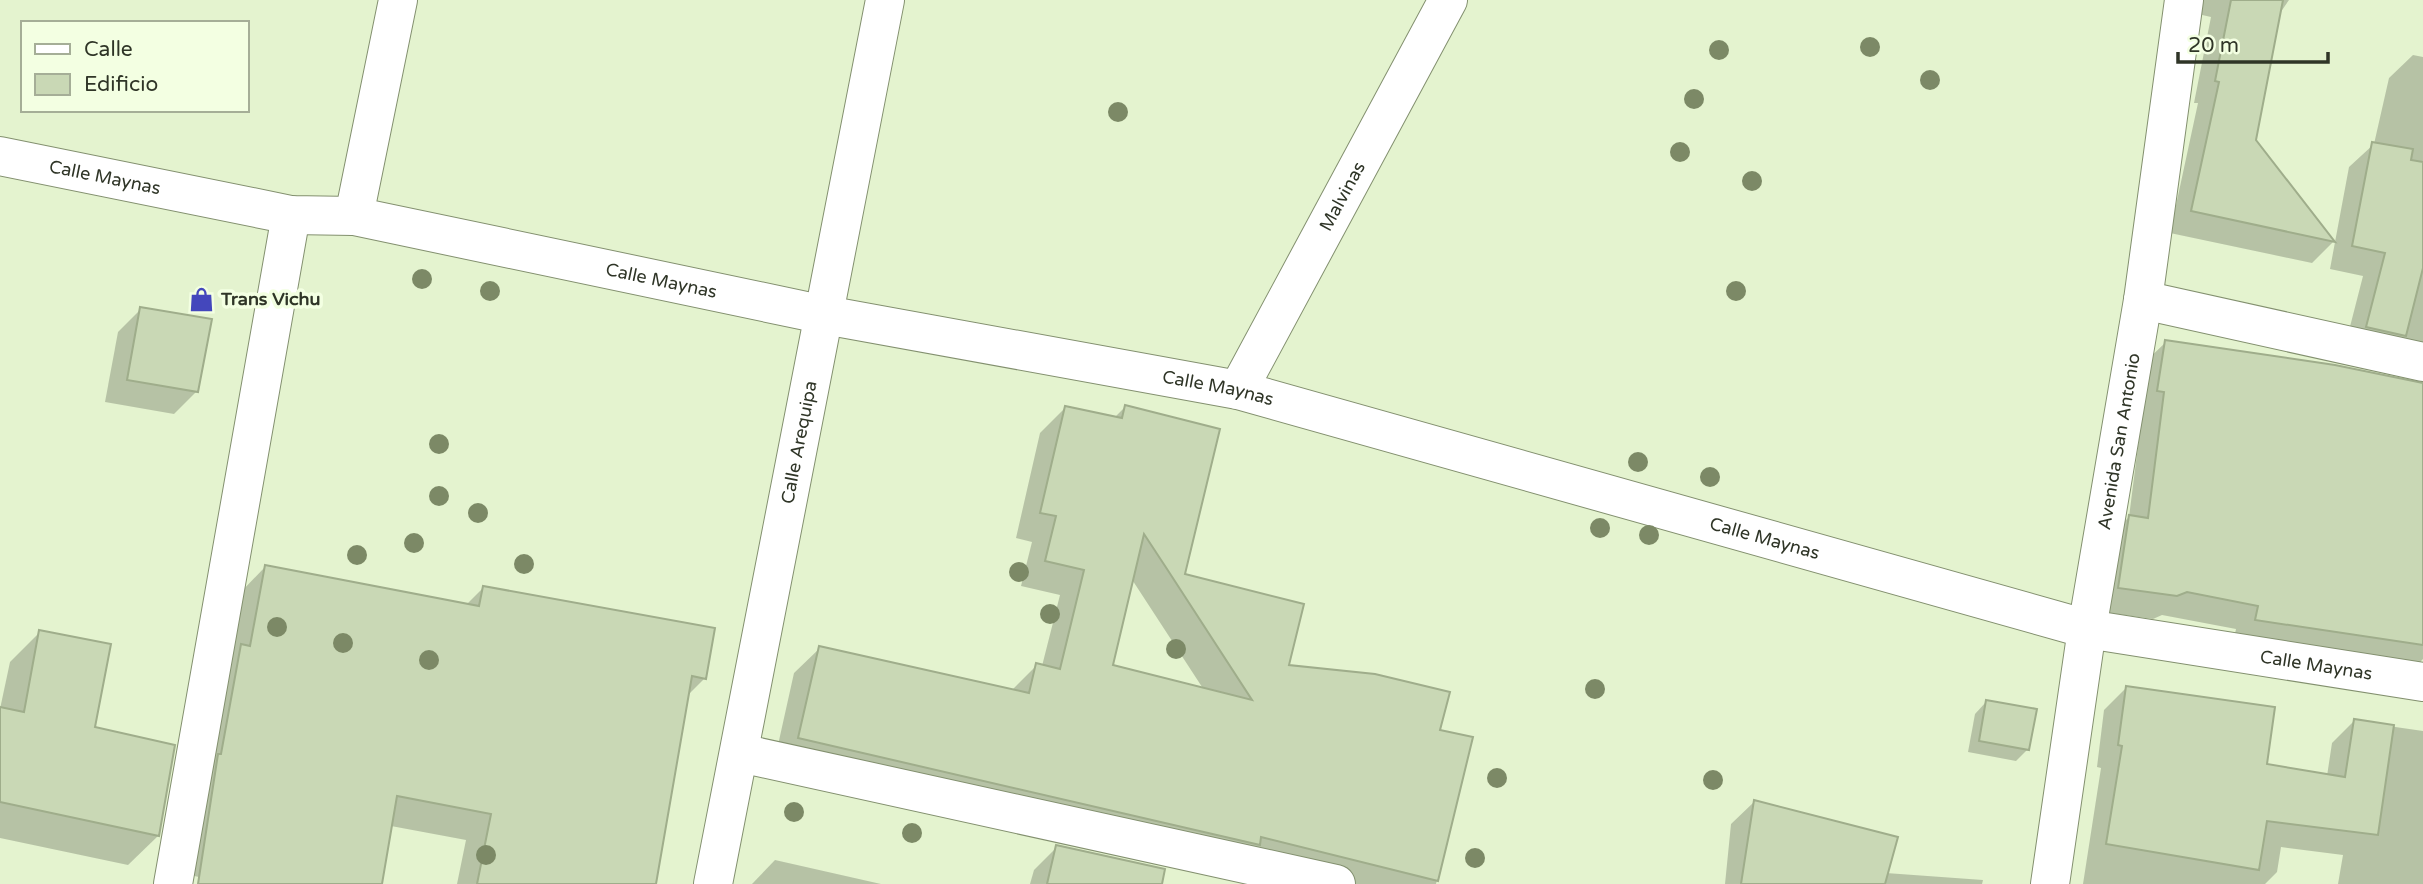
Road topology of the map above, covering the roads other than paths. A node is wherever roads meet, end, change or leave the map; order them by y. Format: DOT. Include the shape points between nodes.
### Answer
graph roads {
  1 [pos="398,0"];
  2 [pos="885,0"];
  3 [pos="1448,0"];
  4 [pos="2184,0"];
  5 [pos="0,156"];
  6 [pos="291,215"];
  7 [pos="354,216"];
  8 [pos="2143,300"];
  9 [pos="825,315"];
  10 [pos="2423,362"];
  11 [pos="1238,390"];
  12 [pos="2087,629"];
  13 [pos="2423,682"];
  14 [pos="740,753"];
  15 [pos="173,884"];
  16 [pos="713,884"];
  17 [pos="1336,884"];
  18 [pos="2050,884"];
  1 -- 7 [label="street"];
  2 -- 9 [label="street, Calle Arequipa"];
  3 -- 11 [label="street, Malvinas"];
  4 -- 8 [label="street, Avenida San Antonio"];
  5 -- 6 [label="street, Calle Maynas"];
  6 -- 7 [label="street, Calle Maynas"];
  6 -- 15 [label="street"];
  7 -- 9 [label="street, Calle Maynas"];
  8 -- 10 [label="street"];
  8 -- 12 [label="street, Avenida San Antonio"];
  9 -- 11 [label="street, Calle Maynas"];
  9 -- 14 [label="street, Calle Arequipa"];
  11 -- 12 [label="street, Calle Maynas"];
  12 -- 13 [label="street, Calle Maynas"];
  12 -- 18 [label="street, Avenida San Antonio"];
  14 -- 16 [label="street, Calle Arequipa"];
  14 -- 17 [label="street"];
}
